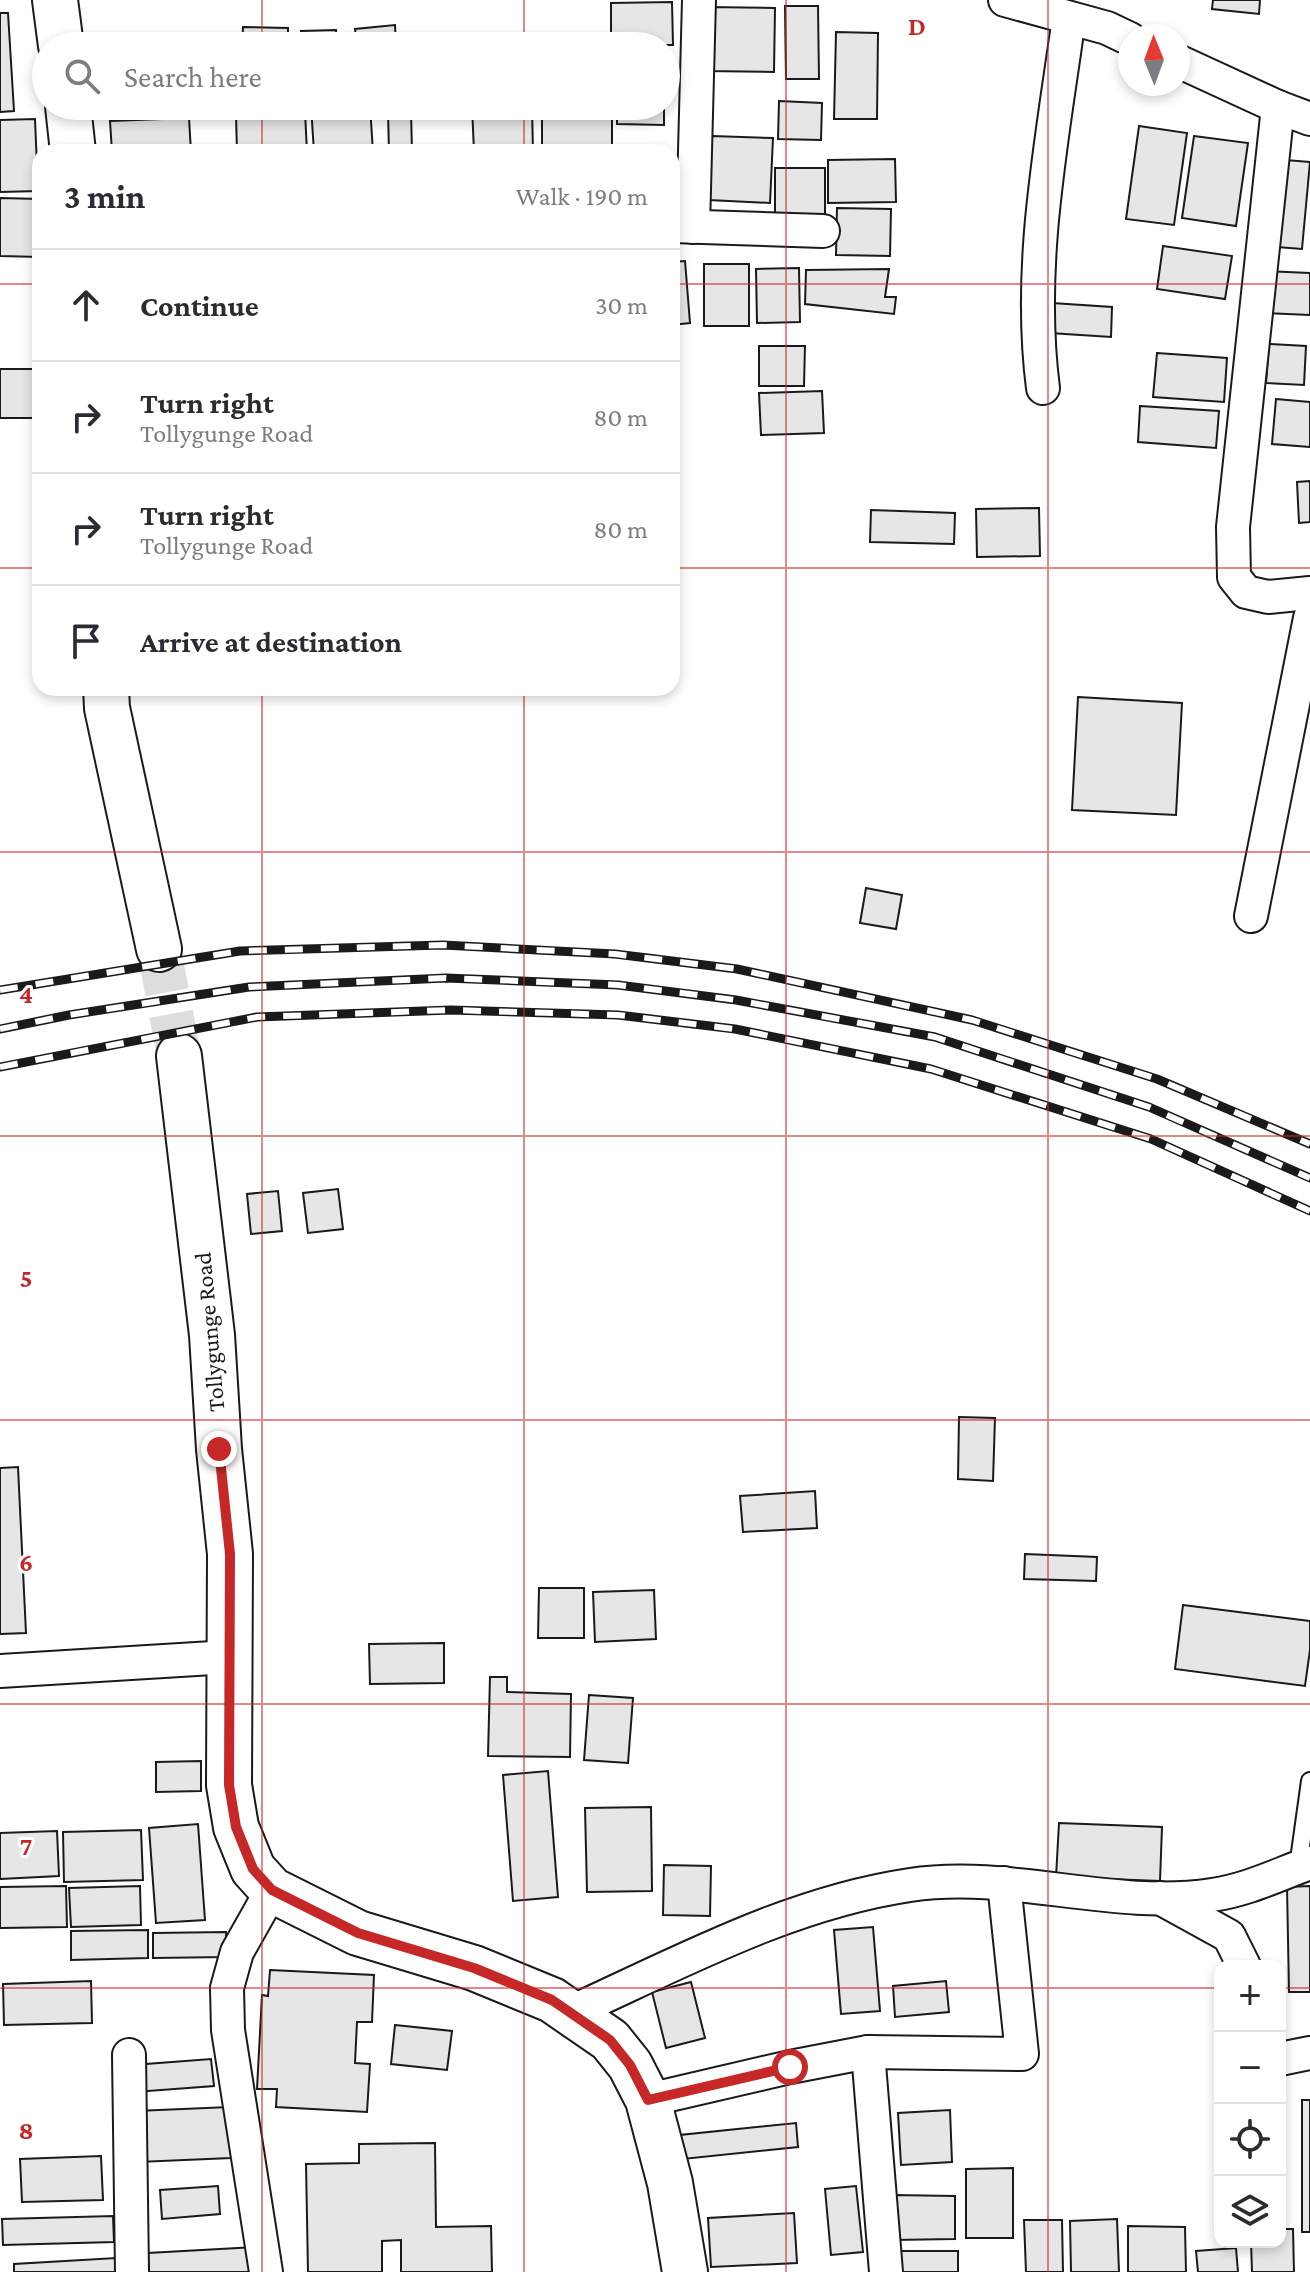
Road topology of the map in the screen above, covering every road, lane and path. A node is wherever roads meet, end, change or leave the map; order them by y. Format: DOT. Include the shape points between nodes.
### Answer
graph roads {
  1 [pos="55,0"];
  2 [pos="699,0"];
  3 [pos="1005,0"];
  4 [pos="1069,18"];
  5 [pos="59,32"];
  6 [pos="1118,33"];
  7 [pos="1190,67"];
  8 [pos="1278,107"];
  9 [pos="1310,119"];
  10 [pos="70,120"];
  11 [pos="72,144"];
  12 [pos="682,227"];
  13 [pos="823,231"];
  14 [pos="1043,388"];
  15 [pos="1310,593"];
  16 [pos="1310,618"];
  17 [pos="106,696"];
  18 [pos="1251,916"];
  19 [pos="159,949"];
  20 [pos="179,1056"];
  21 [pos="229,1657"];
  22 [pos="0,1671"];
  23 [pos="1310,1781"];
  24 [pos="1304,1865"];
  25 [pos="1004,1883"];
  26 [pos="272,1890"];
  27 [pos="1159,1898"];
  28 [pos="1241,1960"];
  29 [pos="569,2013"];
  30 [pos="868,2052"];
  31 [pos="1310,2053"];
  32 [pos="129,2055"];
  33 [pos="1286,2058"];
  34 [pos="648,2100"];
  35 [pos="132,2272"];
  36 [pos="266,2272"];
  37 [pos="685,2272"];
  38 [pos="886,2272"];
  1 -- 5 [label="street"];
  2 -- 12 [label="street"];
  3 -- 4 [label="street"];
  4 -- 6 [label="street"];
  4 -- 14 [label="street" via="1041,238 1037,338"];
  7 -- 8 [label="street"];
  8 -- 9 [label="street"];
  8 -- 15 [label="street" via="1233,527 1234,577 1246,592 1268,597"];
  10 -- 11 [label="street"];
  12 -- 13 [label="street"];
  16 -- 18 [label="street"];
  17 -- 19 [label="street"];
  20 -- 21 [label="street, Tollygunge Road" via="212,1335 230,1554"];
  21 -- 22 [label="street"];
  21 -- 26 [label="street, Tollygunge Road" via="229,1785 236,1827 253,1869"];
  23 -- 24 [label="lane"];
  24 -- 27 [label="street" via="1255,1886"];
  25 -- 27 [label="street"];
  25 -- 29 [label="street" via="910,1885 803,1911"];
  25 -- 30 [label="street" via="1022,2054"];
  26 -- 29 [label="street, Tollygunge Road" via="358,1933 474,1968 552,2000"];
  26 -- 36 [label="street" via="237,1952 227,1988 228,2030"];
  27 -- 28 [label="street" via="1229,1936"];
  29 -- 34 [label="street, Tollygunge Road" via="610,2040"];
  30 -- 34 [label="street"];
  30 -- 38 [label="street"];
  31 -- 33 [label="street"];
  32 -- 35 [label="street"];
  34 -- 37 [label="street, Tollygunge Road" via="670,2183"];
}
